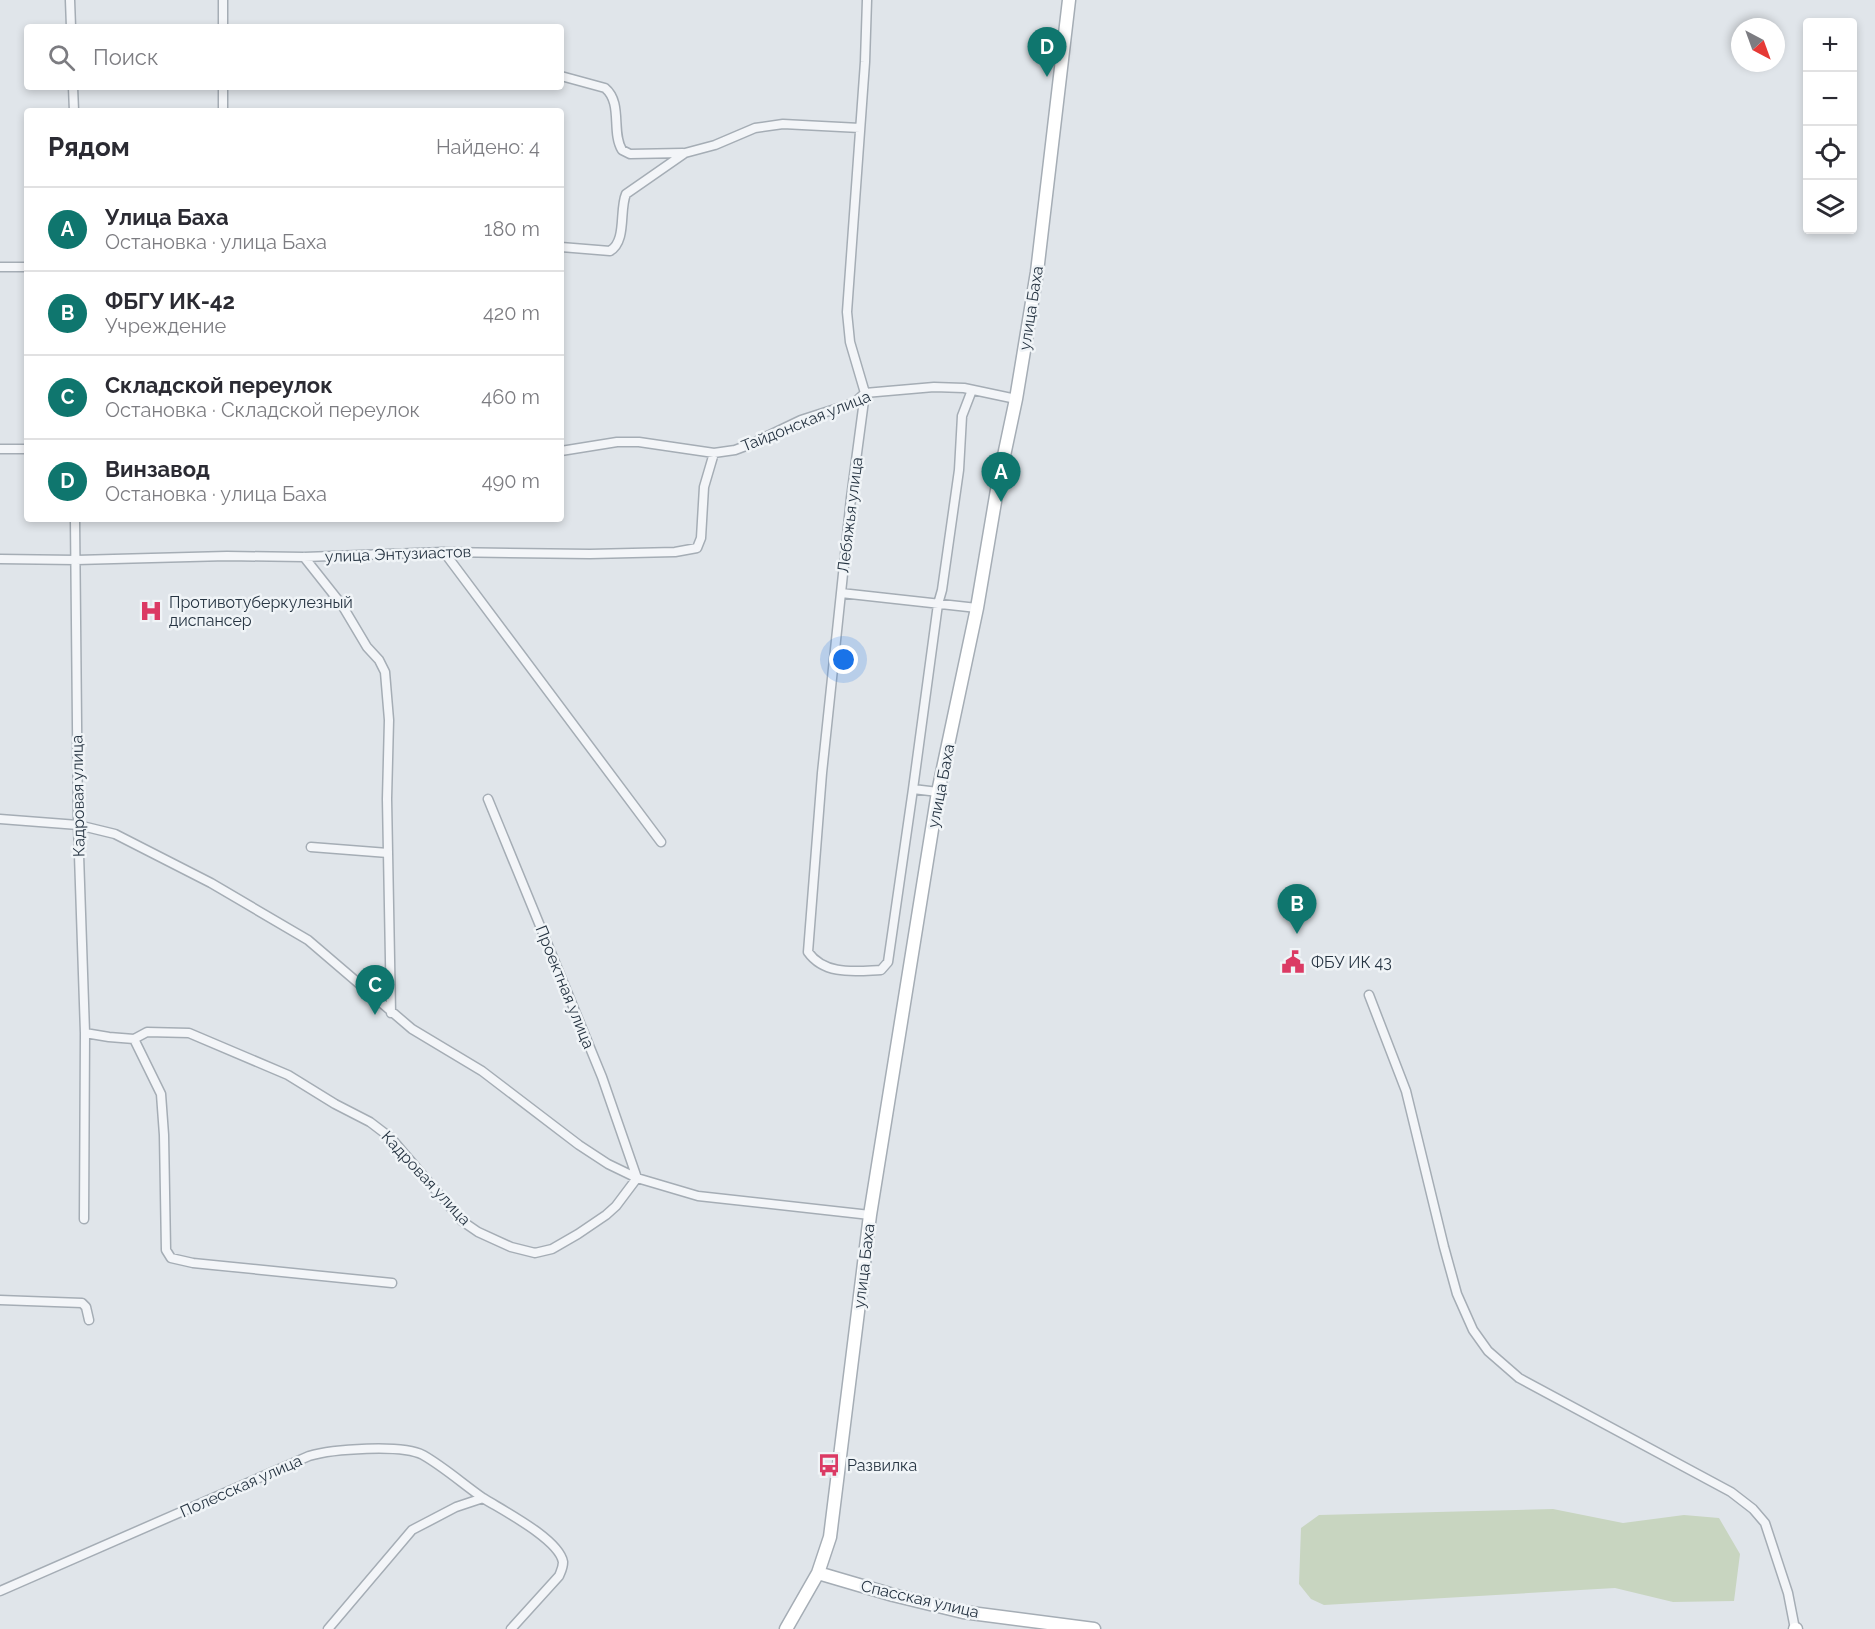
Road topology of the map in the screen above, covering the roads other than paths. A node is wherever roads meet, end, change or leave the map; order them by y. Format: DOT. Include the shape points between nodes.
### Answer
graph roads {
  1 [pos="70,0"];
  2 [pos="223,0"];
  3 [pos="867,0"];
  4 [pos="1069,0"];
  5 [pos="71,24"];
  6 [pos="223,24"];
  7 [pos="564,77"];
  8 [pos="73,90"];
  9 [pos="223,90"];
  10 [pos="74,108"];
  11 [pos="223,108"];
  12 [pos="860,128"];
  13 [pos="685,153"];
  14 [pos="564,247"];
  15 [pos="0,267"];
  16 [pos="24,267"];
  17 [pos="972,390"];
  18 [pos="865,393"];
  19 [pos="1016,399"];
  20 [pos="0,449"];
  21 [pos="24,449"];
  22 [pos="564,451"];
  23 [pos="714,453"];
  24 [pos="75,522"];
  25 [pos="444,552"];
  26 [pos="304,557"];
  27 [pos="0,559"];
  28 [pos="76,560"];
  29 [pos="841,593"];
  30 [pos="938,604"];
  31 [pos="977,608"];
  32 [pos="913,789"];
  33 [pos="938,792"];
  34 [pos="488,798"];
  35 [pos="0,819"];
  36 [pos="78,825"];
  37 [pos="661,842"];
  38 [pos="311,847"];
  39 [pos="388,853"];
  40 [pos="1369,994"];
  41 [pos="391,1014"];
  42 [pos="85,1033"];
  43 [pos="134,1039"];
  44 [pos="637,1178"];
  45 [pos="870,1215"];
  46 [pos="84,1219"];
  47 [pos="392,1283"];
  48 [pos="0,1300"];
  49 [pos="88,1320"];
  50 [pos="483,1498"];
  51 [pos="818,1573"];
  52 [pos="0,1591"];
  53 [pos="328,1629"];
  54 [pos="511,1629"];
  55 [pos="786,1629"];
  56 [pos="1094,1629"];
  57 [pos="1795,1629"];
  1 -- 5 [label="street"];
  2 -- 6 [label="street"];
  3 -- 12 [label="street, Лебяжья улица"];
  4 -- 19 [label="street, улица Баха" via="1037,272"];
  7 -- 13 [label="street" via="604,88 612,96 622,150 630,154"];
  8 -- 10 [label="street"];
  9 -- 11 [label="street"];
  12 -- 13 [label="street" via="783,124 755,128"];
  12 -- 18 [label="street, Лебяжья улица" via="847,312 850,342"];
  13 -- 14 [label="street" via="626,194 616,247"];
  15 -- 16 [label="street"];
  17 -- 18 [label="street, Тайдонская улица" via="934,387"];
  17 -- 19 [label="street, Тайдонская улица"];
  17 -- 30 [label="street" via="962,416 959,470"];
  18 -- 23 [label="street, Тайдонская улица" via="854,403 801,420 751,444"];
  18 -- 29 [label="street, Лебяжья улица"];
  19 -- 31 [label="street, улица Баха"];
  20 -- 21 [label="street"];
  22 -- 23 [label="street, Тайдонская улица" via="639,442"];
  23 -- 25 [label="street, улица Энтузиастов" via="704,488 697,548 590,554"];
  24 -- 28 [label="street, Кадровая улица"];
  25 -- 26 [label="street, улица Энтузиастов"];
  25 -- 37 [label="street"];
  26 -- 28 [label="street, улица Энтузиастов"];
  26 -- 39 [label="street" via="342,605 385,672 390,720"];
  27 -- 28 [label="street, улица Энтузиастов"];
  28 -- 36 [label="street, Кадровая улица"];
  29 -- 30 [label="street"];
  29 -- 32 [label="street, Лебяжья улица" via="808,952 816,963 837,970 881,970 888,962"];
  30 -- 31 [label="street"];
  30 -- 32 [label="street"];
  31 -- 33 [label="street, улица Баха"];
  32 -- 33 [label="street"];
  33 -- 45 [label="street, улица Баха"];
  34 -- 44 [label="street, Проектная улица" via="602,1077"];
  35 -- 36 [label="street"];
  36 -- 41 [label="street" via="115,834 211,883 308,940"];
  36 -- 42 [label="street, Кадровая улица"];
  38 -- 39 [label="street"];
  39 -- 41 [label="street"];
  40 -- 57 [label="street" via="1406,1091 1457,1294 1473,1330 1488,1351 1519,1378 1731,1492 1753,1509 1765,1523 1788,1593"];
  41 -- 44 [label="street" via="482,1071 579,1145"];
  42 -- 43 [label="street, Кадровая улица"];
  42 -- 46 [label="street, Кадровая улица"];
  43 -- 44 [label="street, Кадровая улица" via="147,1032 189,1034 288,1075 391,1138 462,1221 511,1247 535,1253 552,1249 606,1215"];
  43 -- 47 [label="street" via="161,1094 166,1250 171,1258"];
  44 -- 45 [label="street" via="698,1196"];
  45 -- 51 [label="street, улица Баха" via="830,1537"];
  48 -- 49 [label="street" via="82,1303"];
  50 -- 52 [label="street, Полесская улица" via="418,1453 331,1450 309,1456"];
  50 -- 53 [label="street" via="456,1506 412,1530"];
  50 -- 54 [label="street, Полесская улица" via="548,1541 563,1560 559,1576"];
  51 -- 55 [label="street, улица Баха"];
  51 -- 56 [label="street, Спасская улица" via="963,1612"];
}
